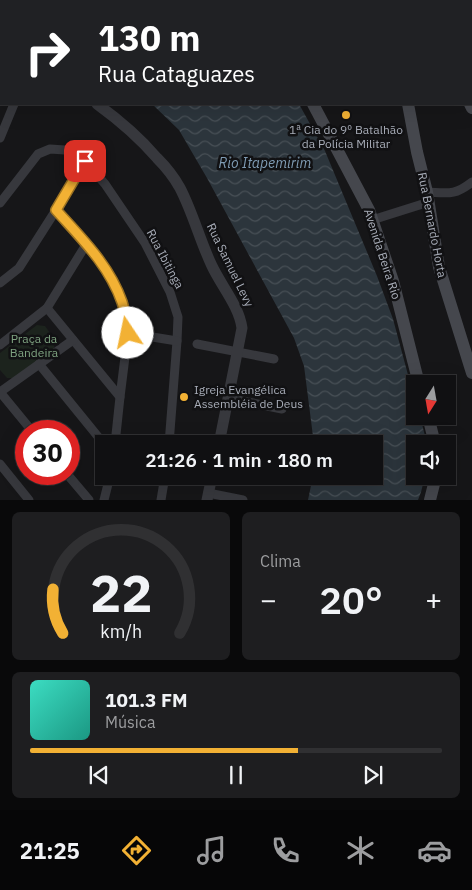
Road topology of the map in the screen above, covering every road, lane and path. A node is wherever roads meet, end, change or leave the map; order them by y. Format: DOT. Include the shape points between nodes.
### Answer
graph roads {
  1 [pos="14,105"];
  2 [pos="313,105"];
  3 [pos="408,105"];
  4 [pos="110,108"];
  5 [pos="0,138"];
  6 [pos="85,161"];
  7 [pos="472,182"];
  8 [pos="428,197"];
  9 [pos="0,203"];
  10 [pos="56,210"];
  11 [pos="372,220"];
  12 [pos="87,243"];
  13 [pos="0,283"];
  14 [pos="47,308"];
  15 [pos="128,333"];
  16 [pos="73,340"];
  17 [pos="177,340"];
  18 [pos="196,344"];
  19 [pos="0,345"];
  20 [pos="238,353"];
  21 [pos="274,359"];
  22 [pos="40,364"];
  23 [pos="472,373"];
  24 [pos="417,375"];
  25 [pos="0,392"];
  26 [pos="120,397"];
  27 [pos="228,398"];
  28 [pos="282,410"];
  29 [pos="23,420"];
  30 [pos="97,435"];
  31 [pos="116,435"];
  32 [pos="169,435"];
  33 [pos="221,435"];
  34 [pos="0,464"];
  35 [pos="76,485"];
  36 [pos="108,485"];
  37 [pos="164,485"];
  38 [pos="434,485"];
  39 [pos="208,496"];
  40 [pos="29,500"];
  41 [pos="89,500"];
  42 [pos="104,500"];
  43 [pos="161,500"];
  44 [pos="243,500"];
  45 [pos="430,500"];
  1 -- 5 [label="street"];
  2 -- 11 [label="main road, Avenida Beira Rio"];
  3 -- 8 [label="main road, Rua Bernardo Horta"];
  4 -- 20 [label="street, Rua Samuel Levy" via="180,187 204,250 241,320"];
  6 -- 9 [label="street" via="65,150 50,149 38,154"];
  6 -- 10 [label="street"];
  6 -- 17 [label="street, Rua Ibitinga" via="105,184 145,243 170,292 178,317"];
  7 -- 8 [label="street" via="457,192"];
  8 -- 11 [label="street"];
  8 -- 23 [label="main road, Rua Bernardo Horta" via="439,267"];
  10 -- 12 [label="street"];
  10 -- 13 [label="street" via="19,268"];
  11 -- 24 [label="main road, Avenida Beira Rio" via="393,281"];
  12 -- 14 [label="street"];
  12 -- 15 [label="street" via="107,270 119,295"];
  14 -- 16 [label="street"];
  14 -- 19 [label="street"];
  15 -- 17 [label="street"];
  15 -- 26 [label="street"];
  16 -- 22 [label="street"];
  16 -- 26 [label="street"];
  17 -- 32 [label="street, Rua Ibitinga"];
  18 -- 20 [label="street"];
  20 -- 21 [label="street"];
  20 -- 27 [label="street, Rua Samuel Levy"];
  22 -- 25 [label="street"];
  22 -- 30 [label="street"];
  25 -- 29 [label="street"];
  26 -- 31 [label="street"];
  27 -- 28 [label="street"];
  27 -- 33 [label="street, Rua Samuel Levy"];
  34 -- 40 [label="street"];
  35 -- 41 [label="street"];
  36 -- 42 [label="street"];
  37 -- 43 [label="street"];
  38 -- 45 [label="main road"];
  39 -- 44 [label="street"];
}
